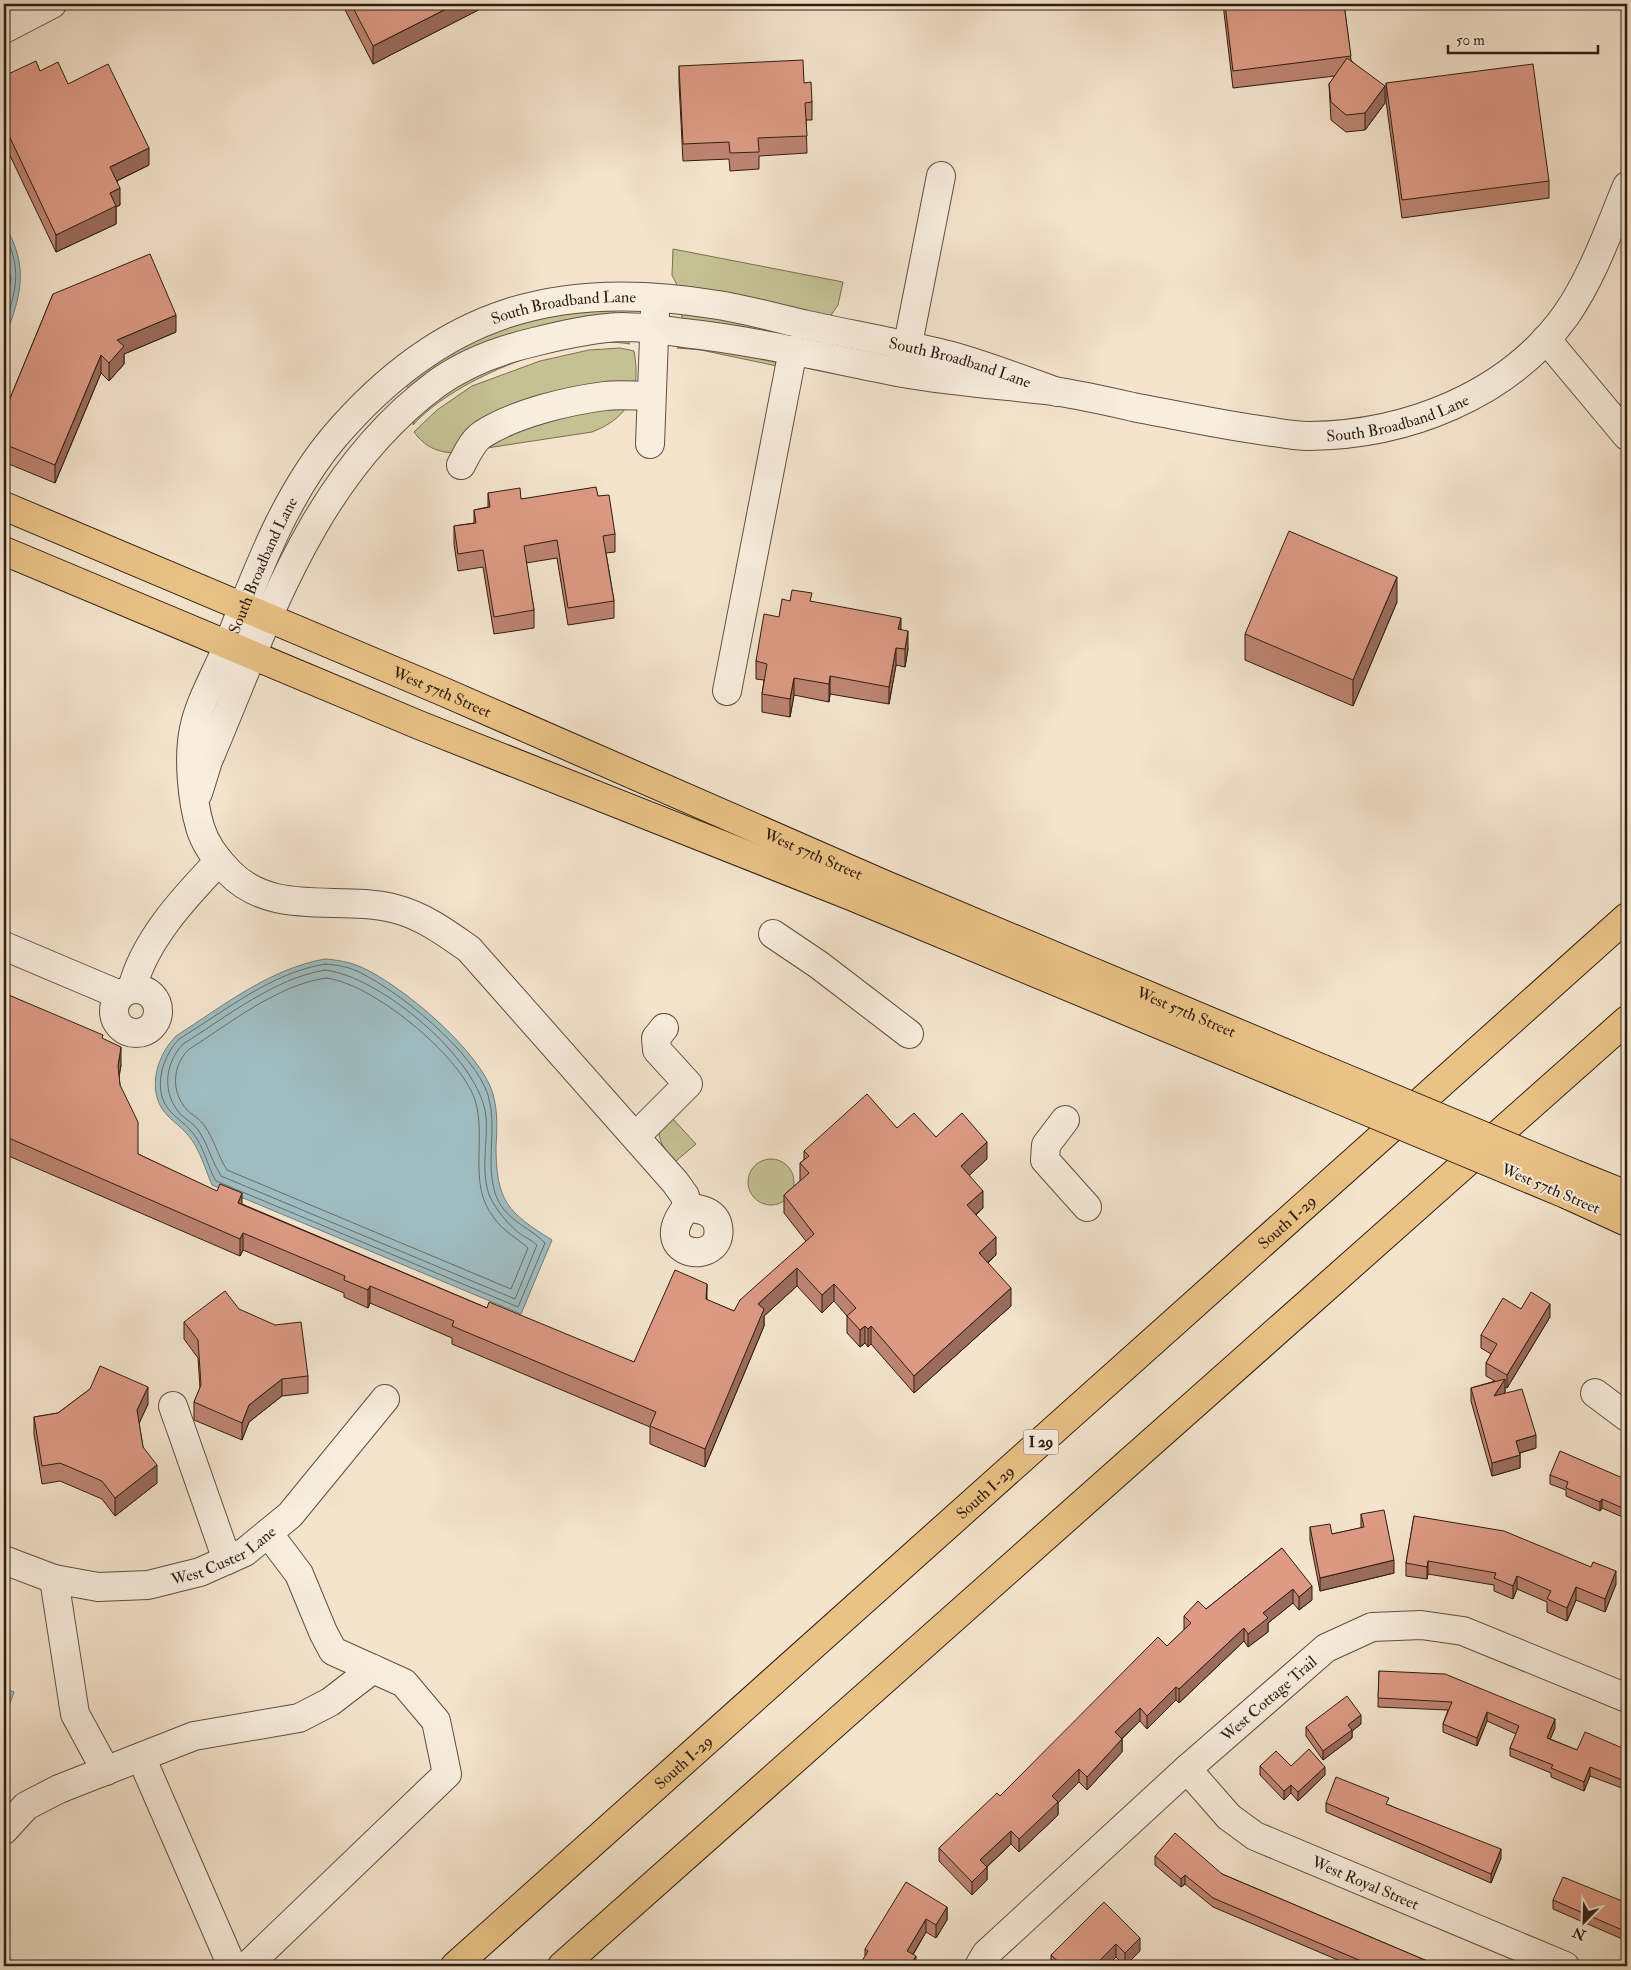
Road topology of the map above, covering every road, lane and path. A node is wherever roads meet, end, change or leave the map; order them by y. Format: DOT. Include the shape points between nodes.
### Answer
graph roads {
  1 [pos="52,4"];
  2 [pos="4,27"];
  3 [pos="941,176"];
  4 [pos="1627,186"];
  5 [pos="656,298"];
  6 [pos="654,329"];
  7 [pos="1546,339"];
  8 [pos="793,350"];
  9 [pos="904,360"];
  10 [pos="652,396"];
  11 [pos="1627,436"];
  12 [pos="650,444"];
  13 [pos="461,465"];
  14 [pos="4,506"];
  15 [pos="4,551"];
  16 [pos="243,606"];
  17 [pos="270,617"];
  18 [pos="228,644"];
  19 [pos="253,655"];
  20 [pos="727,691"];
  21 [pos="196,799"];
  22 [pos="219,861"];
  23 [pos="1627,917"];
  24 [pos="773,934"];
  25 [pos="4,946"];
  26 [pos="1627,1020"];
  27 [pos="664,1028"];
  28 [pos="909,1034"];
  29 [pos="1318,1079"];
  30 [pos="1065,1120"];
  31 [pos="636,1136"];
  32 [pos="1572,1185"];
  33 [pos="1627,1194"];
  34 [pos="687,1207"];
  35 [pos="1087,1207"];
  36 [pos="1627,1222"];
  37 [pos="1595,1393"];
  38 [pos="385,1399"];
  39 [pos="173,1406"];
  40 [pos="1627,1417"];
  41 [pos="268,1533"];
  42 [pos="4,1560"];
  43 [pos="227,1560"];
  44 [pos="54,1580"];
  45 [pos="373,1669"];
  46 [pos="1627,1698"];
  47 [pos="141,1757"];
  48 [pos="1187,1768"];
  49 [pos="106,1771"];
  50 [pos="4,1830"];
  51 [pos="232,1966"];
  52 [pos="247,1966"];
  53 [pos="455,1966"];
  54 [pos="562,1966"];
  55 [pos="979,1966"];
  56 [pos="1565,1966"];
  1 -- 2 [label="street"];
  3 -- 9 [label="street"];
  4 -- 7 [label="street, South Broadband Lane" via="1585,283"];
  5 -- 6 [label="street"];
  5 -- 9 [label="street, South Broadband Lane" via="717,305"];
  5 -- 16 [label="street, South Broadband Lane" via="594,296 559,300 512,311 441,341 392,378 334,437 286,512"];
  6 -- 8 [label="street, South Broadband Lane" via="721,336"];
  6 -- 10 [label="street"];
  6 -- 17 [label="street, South Broadband Lane" via="622,327 528,343 472,363 438,383 361,454 336,487 292,564"];
  7 -- 9 [label="street, South Broadband Lane" via="1502,377 1463,401 1415,421 1363,432 1306,436 1250,429 1057,392 950,356"];
  7 -- 11 [label="street"];
  8 -- 9 [label="street, South Broadband Lane"];
  8 -- 20 [label="street"];
  10 -- 12 [label="street"];
  10 -- 13 [label="street" via="606,396 553,406 520,417 482,434"];
  14 -- 16 [label="main road, West 57th Street"];
  15 -- 18 [label="main road, West 57th Street"];
  16 -- 17 [label="main road, West 57th Street"];
  16 -- 18 [label="street, South Broadband Lane"];
  17 -- 19 [label="street, South Broadband Lane"];
  17 -- 29 [label="main road, West 57th Street"];
  18 -- 19 [label="main road, West 57th Street"];
  18 -- 21 [label="street, South Broadband Lane" via="194,726 190,759"];
  19 -- 21 [label="street, South Broadband Lane" via="208,761"];
  19 -- 29 [label="main road, West 57th Street" via="419,725"];
  21 -- 22 [label="street, South Broadband Lane" via="200,828"];
  22 -- 25 [label="street" via="165,924 126,992"];
  22 -- 31 [label="street, South Broadband Lane" via="232,876 254,891 274,898 395,909 439,929 469,949"];
  23 -- 53 [label="main road, South I-29 / I 29"];
  24 -- 28 [label="street"];
  26 -- 54 [label="main road"];
  27 -- 31 [label="street" via="656,1038 657,1050 688,1084"];
  29 -- 32 [label="main road, West 57th Street, bridge"];
  30 -- 35 [label="street" via="1046,1145 1045,1160"];
  31 -- 34 [label="street, South Broadband Lane" via="675,1182 685,1196"];
  32 -- 33 [label="main road, West 57th Street"];
  32 -- 36 [label="main road, West 57th Street"];
  37 -- 40 [label="street"];
  38 -- 41 [label="street, West Custer Lane" via="290,1515"];
  39 -- 43 [label="street"];
  41 -- 43 [label="street, West Custer Lane" via="245,1552"];
  41 -- 45 [label="street" via="299,1574 333,1651"];
  42 -- 44 [label="street, West Custer Lane"];
  43 -- 44 [label="street, West Custer Lane" via="200,1572 148,1585 98,1587"];
  44 -- 49 [label="street" via="75,1714"];
  45 -- 47 [label="street" via="330,1702 299,1718 194,1736"];
  45 -- 52 [label="street" via="404,1683 436,1722 447,1774"];
  46 -- 48 [label="street, West Cottage Trail" via="1463,1631 1421,1625 1372,1627 1326,1648"];
  47 -- 49 [label="street"];
  47 -- 51 [label="street"];
  48 -- 55 [label="street, West Cottage Trail" via="986,1954"];
  48 -- 56 [label="street, West Royal Street" via="1229,1817 1255,1836"];
  49 -- 50 [label="street" via="26,1806"];
}
